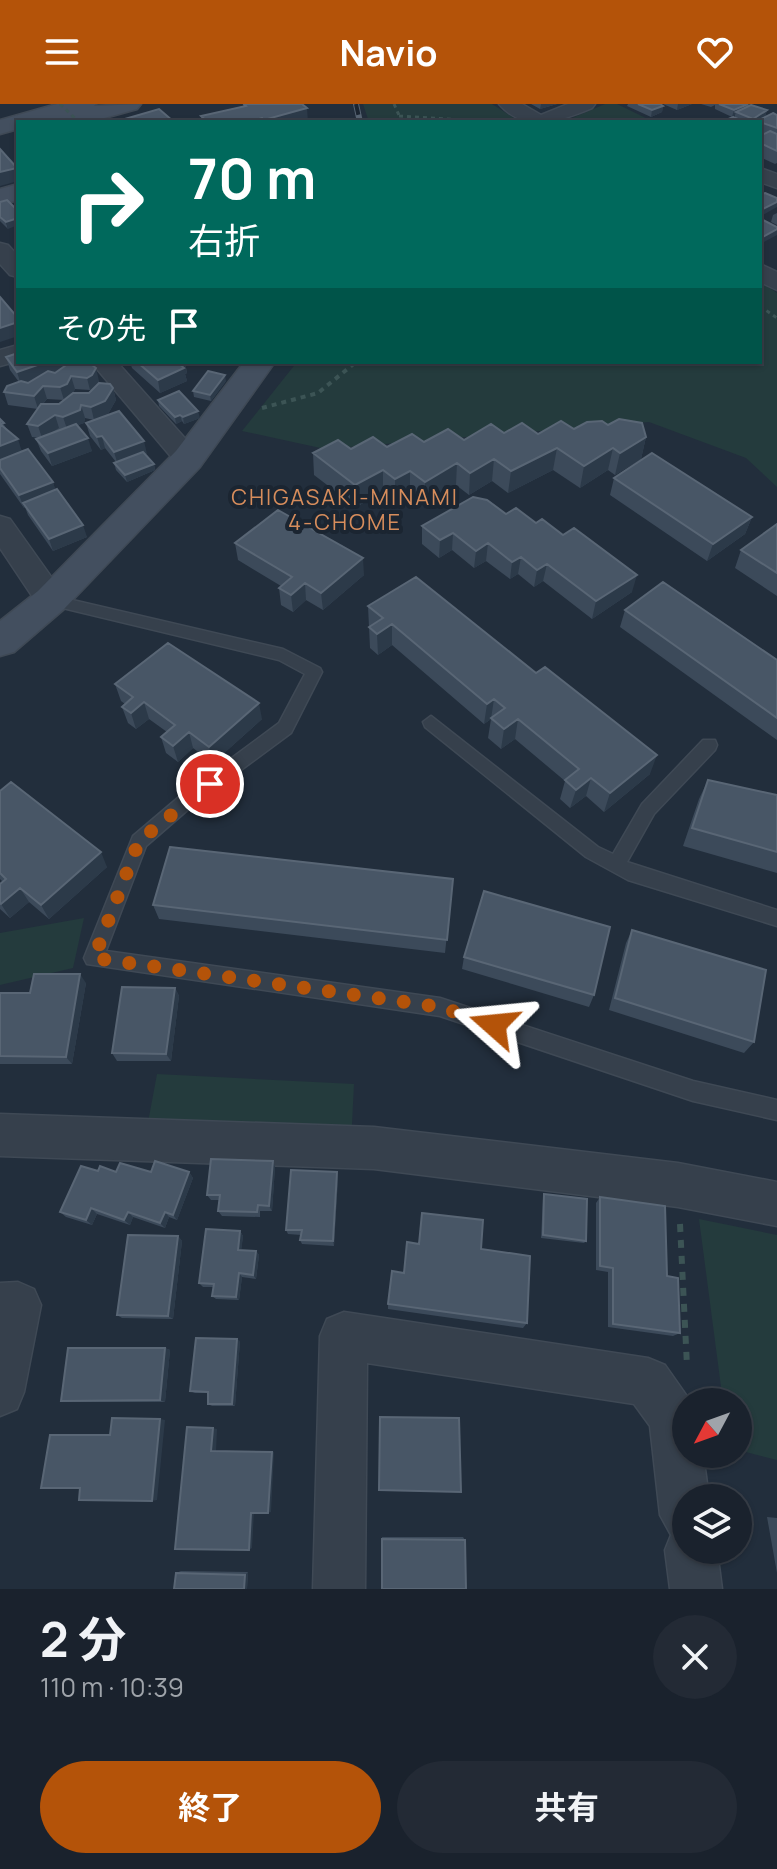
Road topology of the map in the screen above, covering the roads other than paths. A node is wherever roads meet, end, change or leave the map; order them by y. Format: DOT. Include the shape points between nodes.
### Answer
graph roads {
  1 [pos="84,104"];
  2 [pos="129,104"];
  3 [pos="509,104"];
  4 [pos="585,104"];
  5 [pos="26,120"];
  6 [pos="70,120"];
  7 [pos="537,120"];
  8 [pos="545,120"];
  9 [pos="0,250"];
  10 [pos="16,268"];
  11 [pos="105,364"];
  12 [pos="259,364"];
  13 [pos="188,459"];
  14 [pos="0,526"];
  15 [pos="51,600"];
  16 [pos="0,642"];
  17 [pos="431,722"];
  18 [pos="709,745"];
  19 [pos="616,865"];
  20 [pos="777,918"];
  21 [pos="777,1110"];
  22 [pos="0,1135"];
  23 [pos="777,1204"];
  24 [pos="0,1306"];
  25 [pos="0,1392"];
  26 [pos="682,1484"];
  27 [pos="693,1564"];
  28 [pos="339,1589"];
  29 [pos="696,1589"];
  1 -- 5 [label="street"];
  2 -- 6 [label="street"];
  3 -- 7 [label="street"];
  4 -- 8 [label="street"];
  9 -- 10 [label="street"];
  11 -- 13 [label="street"];
  12 -- 13 [label="street"];
  13 -- 15 [label="street"];
  14 -- 15 [label="street"];
  15 -- 16 [label="street"];
  15 -- 21 [label="lane" via="283,655 314,672 285,728 139,841 94,958 440,1007 693,1091"];
  17 -- 19 [label="lane" via="592,852"];
  18 -- 19 [label="lane" via="648,809"];
  19 -- 20 [label="lane"];
  22 -- 23 [label="street" via="374,1148 678,1185"];
  24 -- 25 [label="street" via="18,1305"];
  26 -- 28 [label="street" via="673,1418 648,1382 344,1336"];
  27 -- 29 [label="street"];
}
